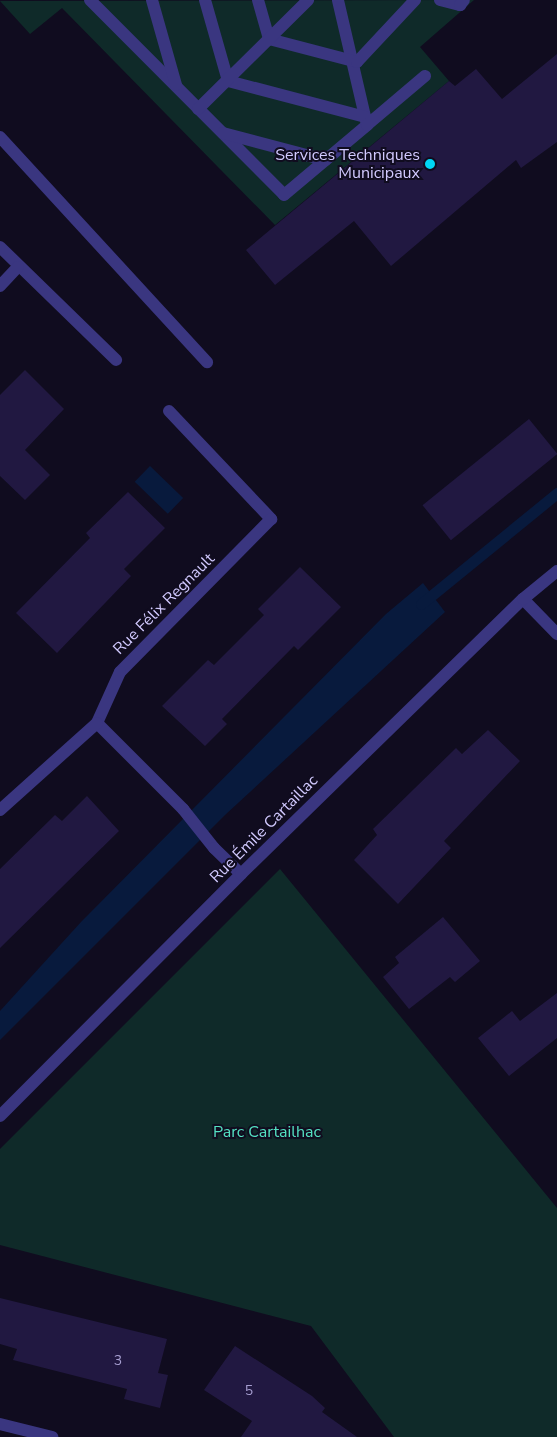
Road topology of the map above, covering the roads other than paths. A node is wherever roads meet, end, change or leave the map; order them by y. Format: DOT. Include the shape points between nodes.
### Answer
graph roads {
  1 [pos="90,0"];
  2 [pos="152,0"];
  3 [pos="205,0"];
  4 [pos="258,0"];
  5 [pos="308,0"];
  6 [pos="338,0"];
  7 [pos="415,0"];
  8 [pos="440,0"];
  9 [pos="464,0"];
  10 [pos="269,39"];
  11 [pos="352,60"];
  12 [pos="425,76"];
  13 [pos="228,81"];
  14 [pos="177,88"];
  15 [pos="198,109"];
  16 [pos="366,121"];
  17 [pos="221,132"];
  18 [pos="0,136"];
  19 [pos="325,160"];
  20 [pos="0,247"];
  21 [pos="18,267"];
  22 [pos="0,286"];
  23 [pos="116,360"];
  24 [pos="207,362"];
  25 [pos="169,411"];
  26 [pos="557,571"];
  27 [pos="523,599"];
  28 [pos="557,634"];
  29 [pos="97,723"];
  30 [pos="0,810"];
  31 [pos="241,874"];
  32 [pos="0,1116"];
  33 [pos="0,1424"];
  34 [pos="52,1437"];
  1 -- 14 [label="street"];
  2 -- 14 [label="street"];
  3 -- 13 [label="street"];
  4 -- 10 [label="street"];
  5 -- 10 [label="street"];
  6 -- 11 [label="street"];
  7 -- 11 [label="street" via="357,62"];
  8 -- 9 [label="street" via="460,5"];
  10 -- 11 [label="street"];
  10 -- 13 [label="street"];
  11 -- 16 [label="street"];
  12 -- 16 [label="street"];
  13 -- 15 [label="street"];
  13 -- 16 [label="street"];
  14 -- 15 [label="street"];
  15 -- 17 [label="street"];
  16 -- 19 [label="street"];
  17 -- 19 [label="street"];
  17 -- 19 [label="street" via="284,195"];
  18 -- 24 [label="street"];
  20 -- 21 [label="street"];
  21 -- 22 [label="street"];
  21 -- 23 [label="street"];
  25 -- 29 [label="street, Rue Félix Regnault" via="271,519 120,672"];
  26 -- 27 [label="street, Rue Émile Cartaillac"];
  27 -- 28 [label="street"];
  27 -- 31 [label="street, Rue Émile Cartaillac"];
  29 -- 30 [label="street"];
  29 -- 31 [label="street" via="183,809 214,848"];
  31 -- 32 [label="street, Rue Émile Cartaillac"];
  33 -- 34 [label="street"];
}
